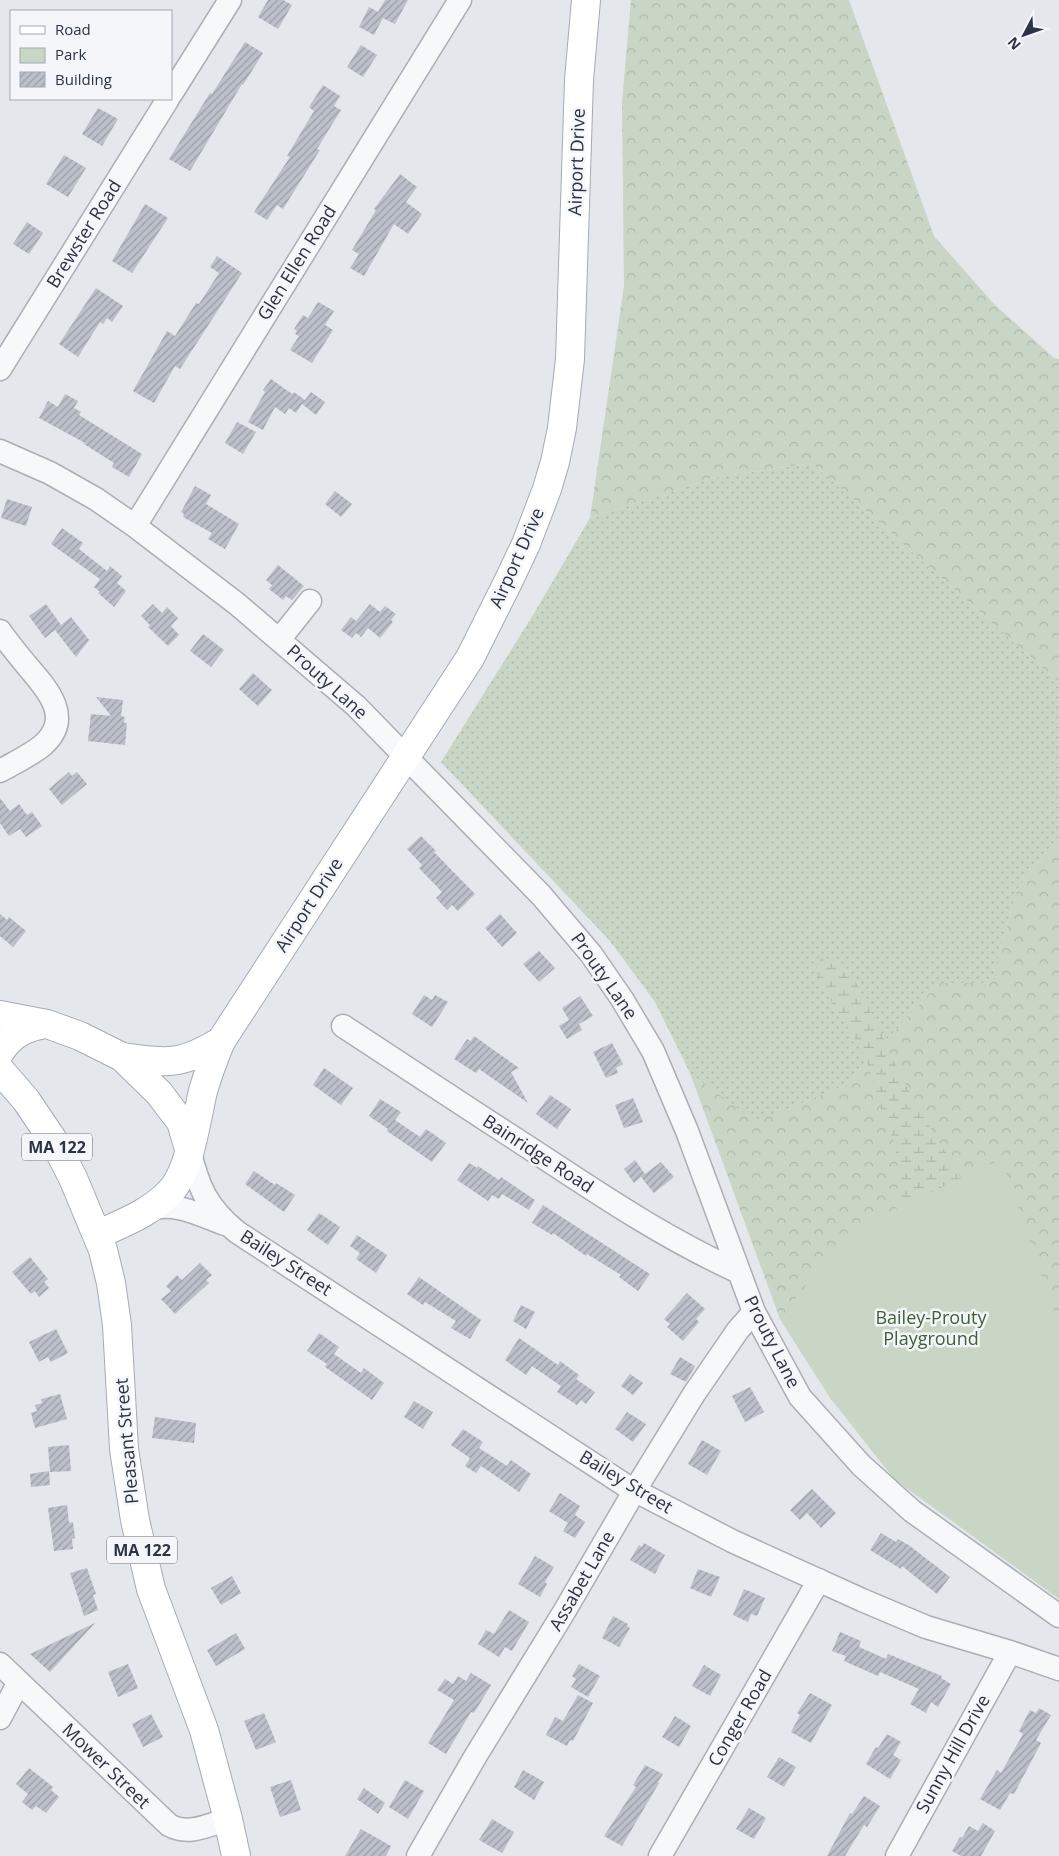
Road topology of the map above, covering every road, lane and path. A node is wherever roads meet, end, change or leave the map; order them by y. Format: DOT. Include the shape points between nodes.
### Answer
graph roads {
  1 [pos="230,0"];
  2 [pos="460,0"];
  3 [pos="586,0"];
  4 [pos="172,92"];
  5 [pos="167,100"];
  6 [pos="0,369"];
  7 [pos="0,451"];
  8 [pos="134,526"];
  9 [pos="310,602"];
  10 [pos="0,631"];
  11 [pos="279,640"];
  12 [pos="406,756"];
  13 [pos="0,771"];
  14 [pos="0,1015"];
  15 [pos="47,1024"];
  16 [pos="343,1026"];
  17 [pos="221,1041"];
  18 [pos="0,1052"];
  19 [pos="122,1057"];
  20 [pos="0,1070"];
  21 [pos="189,1149"];
  22 [pos="147,1211"];
  23 [pos="229,1226"];
  24 [pos="97,1234"];
  25 [pos="739,1272"];
  26 [pos="754,1312"];
  27 [pos="635,1490"];
  28 [pos="819,1580"];
  29 [pos="1059,1616"];
  30 [pos="1010,1652"];
  31 [pos="0,1664"];
  32 [pos="1059,1669"];
  33 [pos="19,1682"];
  34 [pos="0,1718"];
  35 [pos="228,1819"];
  36 [pos="236,1856"];
  37 [pos="418,1856"];
  38 [pos="660,1856"];
  39 [pos="897,1856"];
  1 -- 4 [label="street"];
  2 -- 8 [label="street, Glen Ellen Road"];
  3 -- 12 [label="main road, Airport Drive" via="579,80 570,359 555,462 537,517 470,658"];
  5 -- 6 [label="street, Brewster Road"];
  7 -- 8 [label="street, Prouty Lane" via="50,473"];
  8 -- 11 [label="street, Prouty Lane"];
  9 -- 11 [label="street"];
  10 -- 13 [label="street" via="48,690 57,716 45,743"];
  11 -- 12 [label="street, Prouty Lane" via="356,706"];
  12 -- 17 [label="main road, Airport Drive"];
  12 -- 25 [label="street, Prouty Lane" via="540,895 591,954 622,999 653,1051 687,1131"];
  14 -- 15 [label="main road, Airport Drive"];
  15 -- 18 [label="main road" via="22,1030"];
  15 -- 19 [label="main road, Airport Drive"];
  16 -- 25 [label="street, Bainridge Road" via="595,1192 678,1242"];
  17 -- 19 [label="main road, Airport Drive" via="181,1060 159,1062"];
  17 -- 21 [label="main road, Airport Drive"];
  19 -- 21 [label="main road, Airport Drive" via="159,1093 181,1122"];
  20 -- 24 [label="main road, Pleasant Street / MA 122" via="26,1100 55,1143"];
  21 -- 22 [label="main road, Airport Drive" via="176,1185"];
  21 -- 23 [label="street, Bailey Street" via="205,1196"];
  22 -- 23 [label="street, Bailey Street" via="161,1207 177,1208"];
  22 -- 24 [label="main road, Bailey Street"];
  23 -- 27 [label="street, Bailey Street"];
  24 -- 35 [label="main road, Pleasant Street / MA 122" via="115,1305 124,1449 134,1520 151,1589 204,1730"];
  25 -- 26 [label="street, Prouty Lane"];
  26 -- 27 [label="street, Assabet Lane" via="694,1394"];
  26 -- 29 [label="street, Prouty Lane" via="800,1397 861,1465 912,1511"];
  27 -- 28 [label="street, Bailey Street" via="732,1541"];
  27 -- 37 [label="street, Assabet Lane"];
  28 -- 30 [label="street, Bailey Street" via="926,1627"];
  28 -- 38 [label="street, Conger Road"];
  30 -- 32 [label="street, Bailey Street"];
  30 -- 39 [label="street, Sunny Hill Drive"];
  31 -- 33 [label="street, Mower Street"];
  33 -- 34 [label="street"];
  33 -- 35 [label="street, Mower Street" via="169,1825 188,1830"];
  35 -- 36 [label="main road, Pleasant Street / MA 122"];
}
